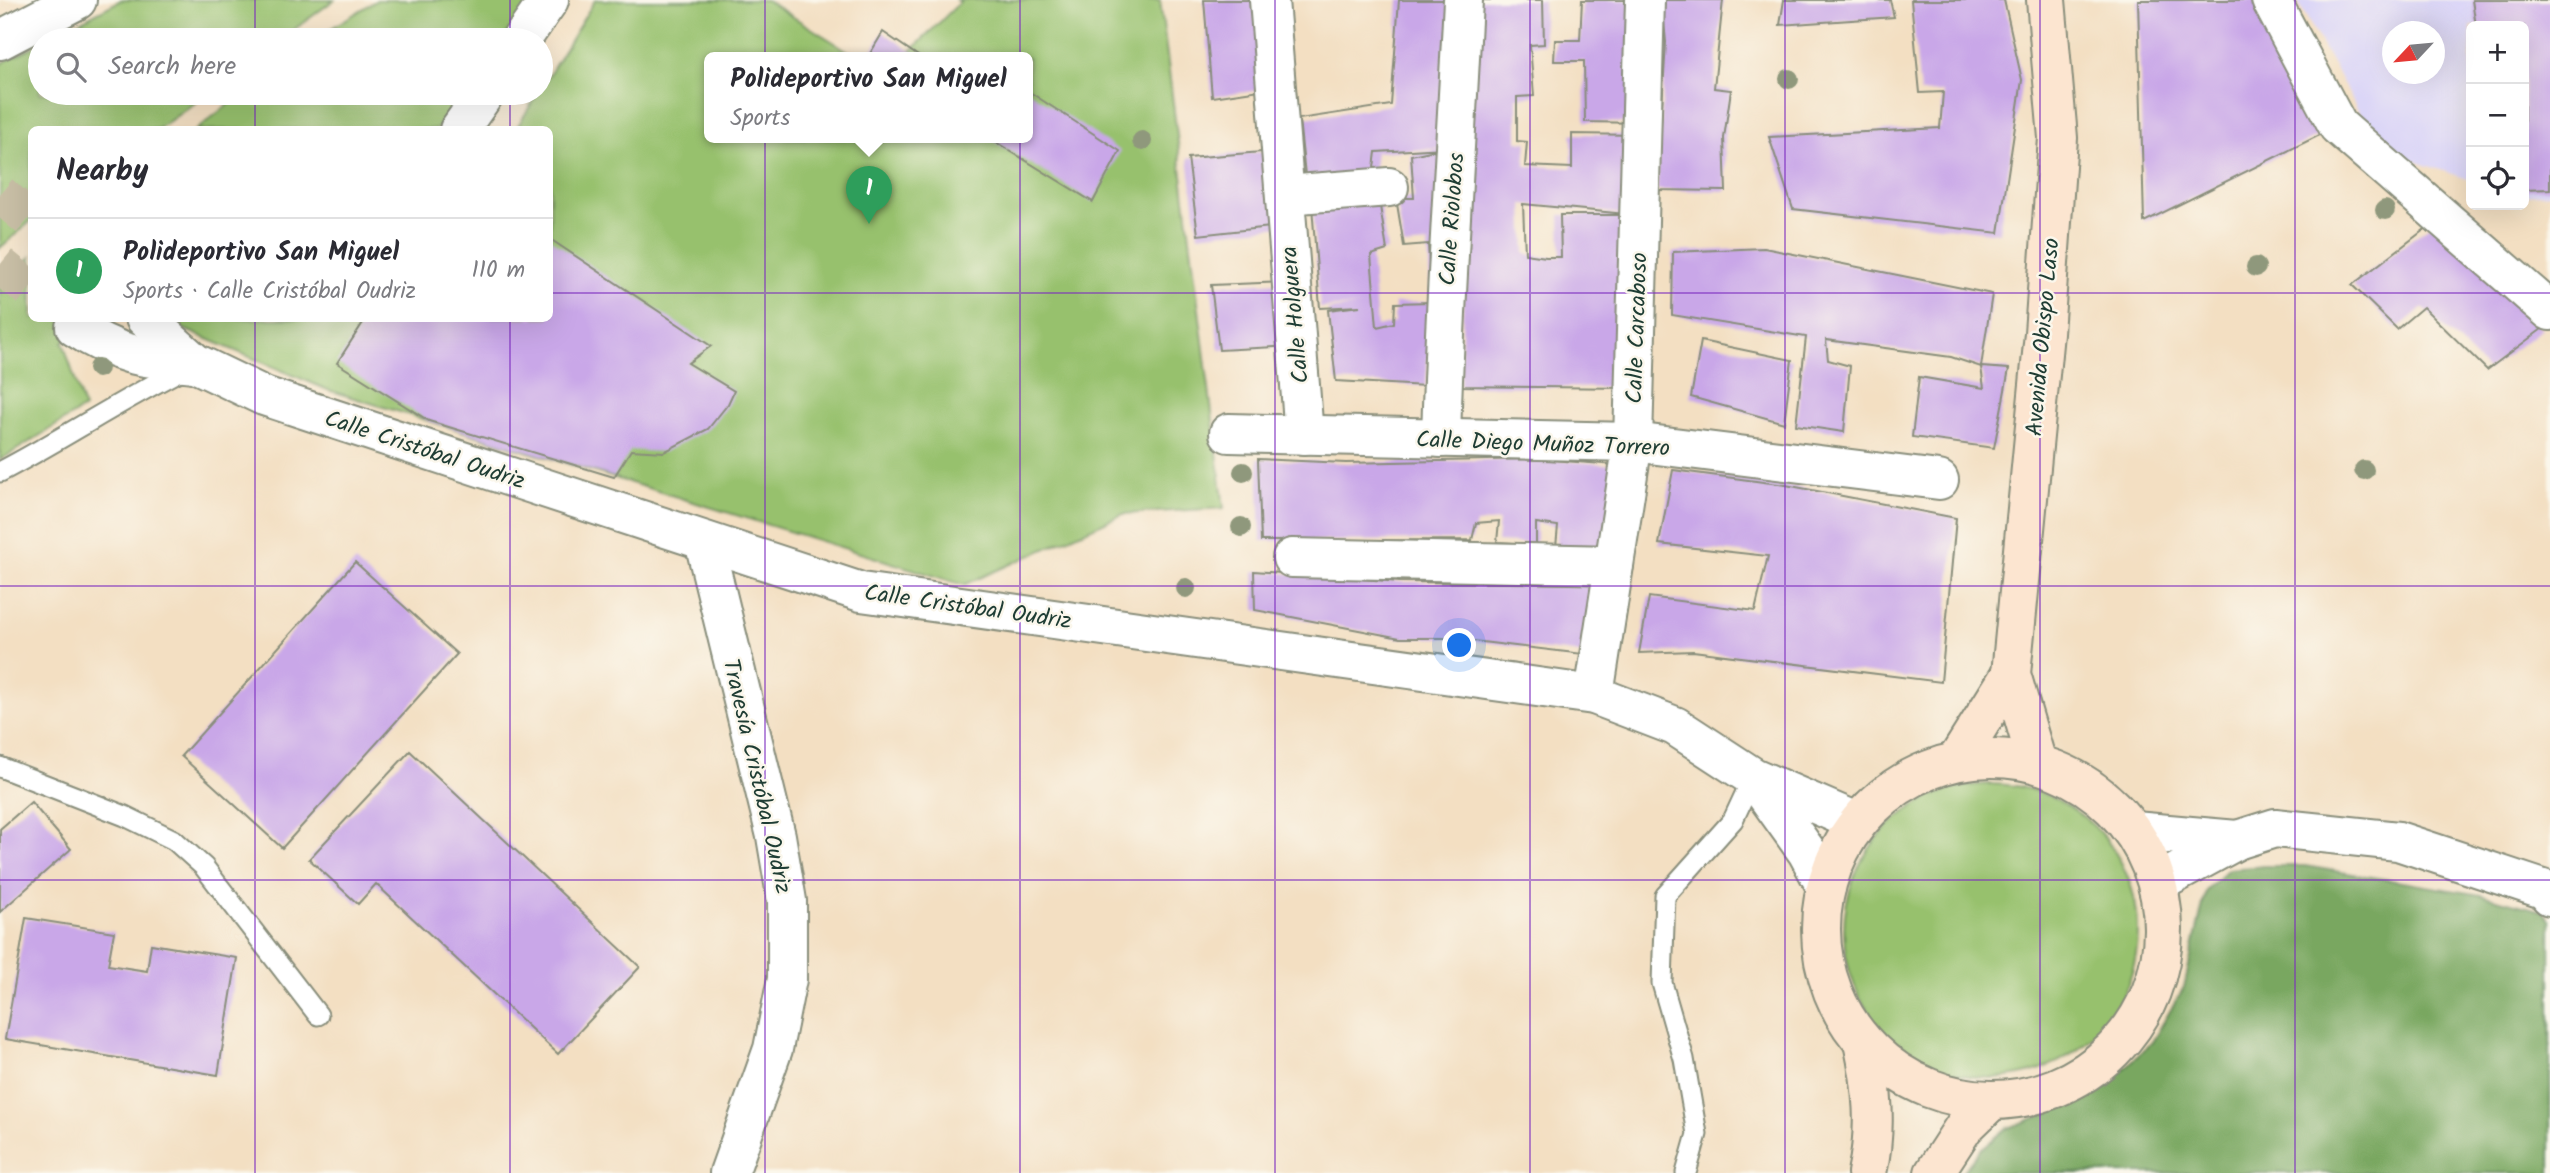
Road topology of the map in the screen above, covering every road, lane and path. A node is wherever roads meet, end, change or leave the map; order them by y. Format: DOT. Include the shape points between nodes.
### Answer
graph roads {
  1 [pos="76,0"];
  2 [pos="549,0"];
  3 [pos="1269,0"];
  4 [pos="1463,0"];
  5 [pos="1645,0"];
  6 [pos="2046,0"];
  7 [pos="2271,0"];
  8 [pos="529,28"];
  9 [pos="0,40"];
  10 [pos="477,105"];
  11 [pos="462,126"];
  12 [pos="1389,187"];
  13 [pos="1285,195"];
  14 [pos="2550,311"];
  15 [pos="149,322"];
  16 [pos="75,327"];
  17 [pos="195,363"];
  18 [pos="1229,433"];
  19 [pos="1304,435"];
  20 [pos="1441,438"];
  21 [pos="1633,442"];
  22 [pos="0,472"];
  23 [pos="1939,480"];
  24 [pos="704,541"];
  25 [pos="1292,558"];
  26 [pos="1614,565"];
  27 [pos="2011,674"];
  28 [pos="1594,695"];
  29 [pos="1957,760"];
  30 [pos="2037,763"];
  31 [pos="0,767"];
  32 [pos="1753,776"];
  33 [pos="1857,822"];
  34 [pos="2134,831"];
  35 [pos="2237,840"];
  36 [pos="2158,883"];
  37 [pos="1826,887"];
  38 [pos="2550,896"];
  39 [pos="318,1015"];
  40 [pos="1863,1042"];
  41 [pos="1991,1101"];
  42 [pos="729,1173"];
  43 [pos="1686,1173"];
  44 [pos="1867,1173"];
  45 [pos="1934,1173"];
  1 -- 9 [label="street"];
  2 -- 8 [label="street"];
  3 -- 13 [label="street, Calle Holguera"];
  4 -- 20 [label="street, Calle Riolobos"];
  5 -- 21 [label="street, Calle Carcaboso"];
  6 -- 27 [label="main road, Avenida Obispo Laso" via="2057,138 2044,333"];
  7 -- 14 [label="street" via="2338,126"];
  10 -- 11 [label="street"];
  12 -- 13 [label="street"];
  13 -- 19 [label="street, Calle Holguera"];
  15 -- 17 [label="street, Calle Cristóbal Oudriz"];
  16 -- 17 [label="street, Calle Cristóbal Oudriz" via="131,357"];
  17 -- 22 [label="lane" via="116,403 81,429"];
  17 -- 24 [label="street, Calle Cristóbal Oudriz" via="264,396"];
  18 -- 19 [label="street, Calle Diego Muñoz Torrero"];
  19 -- 20 [label="street, Calle Diego Muñoz Torrero"];
  20 -- 21 [label="street, Calle Diego Muñoz Torrero"];
  21 -- 23 [label="street, Calle Diego Muñoz Torrero"];
  21 -- 26 [label="street, Calle Carcaboso"];
  24 -- 28 [label="street, Calle Cristóbal Oudriz" via="861,592"];
  24 -- 42 [label="street, Travesía Cristóbal Oudriz" via="776,836 787,901 787,979 773,1049"];
  25 -- 26 [label="street"];
  26 -- 28 [label="street, Calle Carcaboso"];
  27 -- 29 [label="main road, Avenida Obispo Laso"];
  27 -- 30 [label="main road, Avenida Obispo Laso"];
  28 -- 32 [label="street, Calle Cristóbal Oudriz" via="1675,726"];
  29 -- 30 [label="main road" via="1997,757"];
  29 -- 33 [label="main road" via="1919,773"];
  30 -- 34 [label="main road" via="2074,778 2107,801"];
  31 -- 39 [label="lane" via="174,840 204,867"];
  32 -- 33 [label="street, Calle Cristóbal Oudriz"];
  32 -- 37 [label="street, Calle Cristóbal Oudriz"];
  32 -- 43 [label="lane" via="1733,820 1665,896 1662,983 1684,1059 1697,1134"];
  33 -- 37 [label="main road" via="1838,853"];
  34 -- 35 [label="street"];
  34 -- 36 [label="main road"];
  35 -- 36 [label="street"];
  35 -- 38 [label="street" via="2276,828 2398,841"];
  36 -- 41 [label="main road" via="2164,928 2160,962 2142,1015 2114,1051 2078,1078 2036,1096"];
  37 -- 40 [label="main road" via="1821,942 1834,995"];
  40 -- 41 [label="main road" via="1900,1074 1943,1094"];
  40 -- 44 [label="main road" via="1873,1088"];
  41 -- 45 [label="main road" via="1964,1127"];
}
